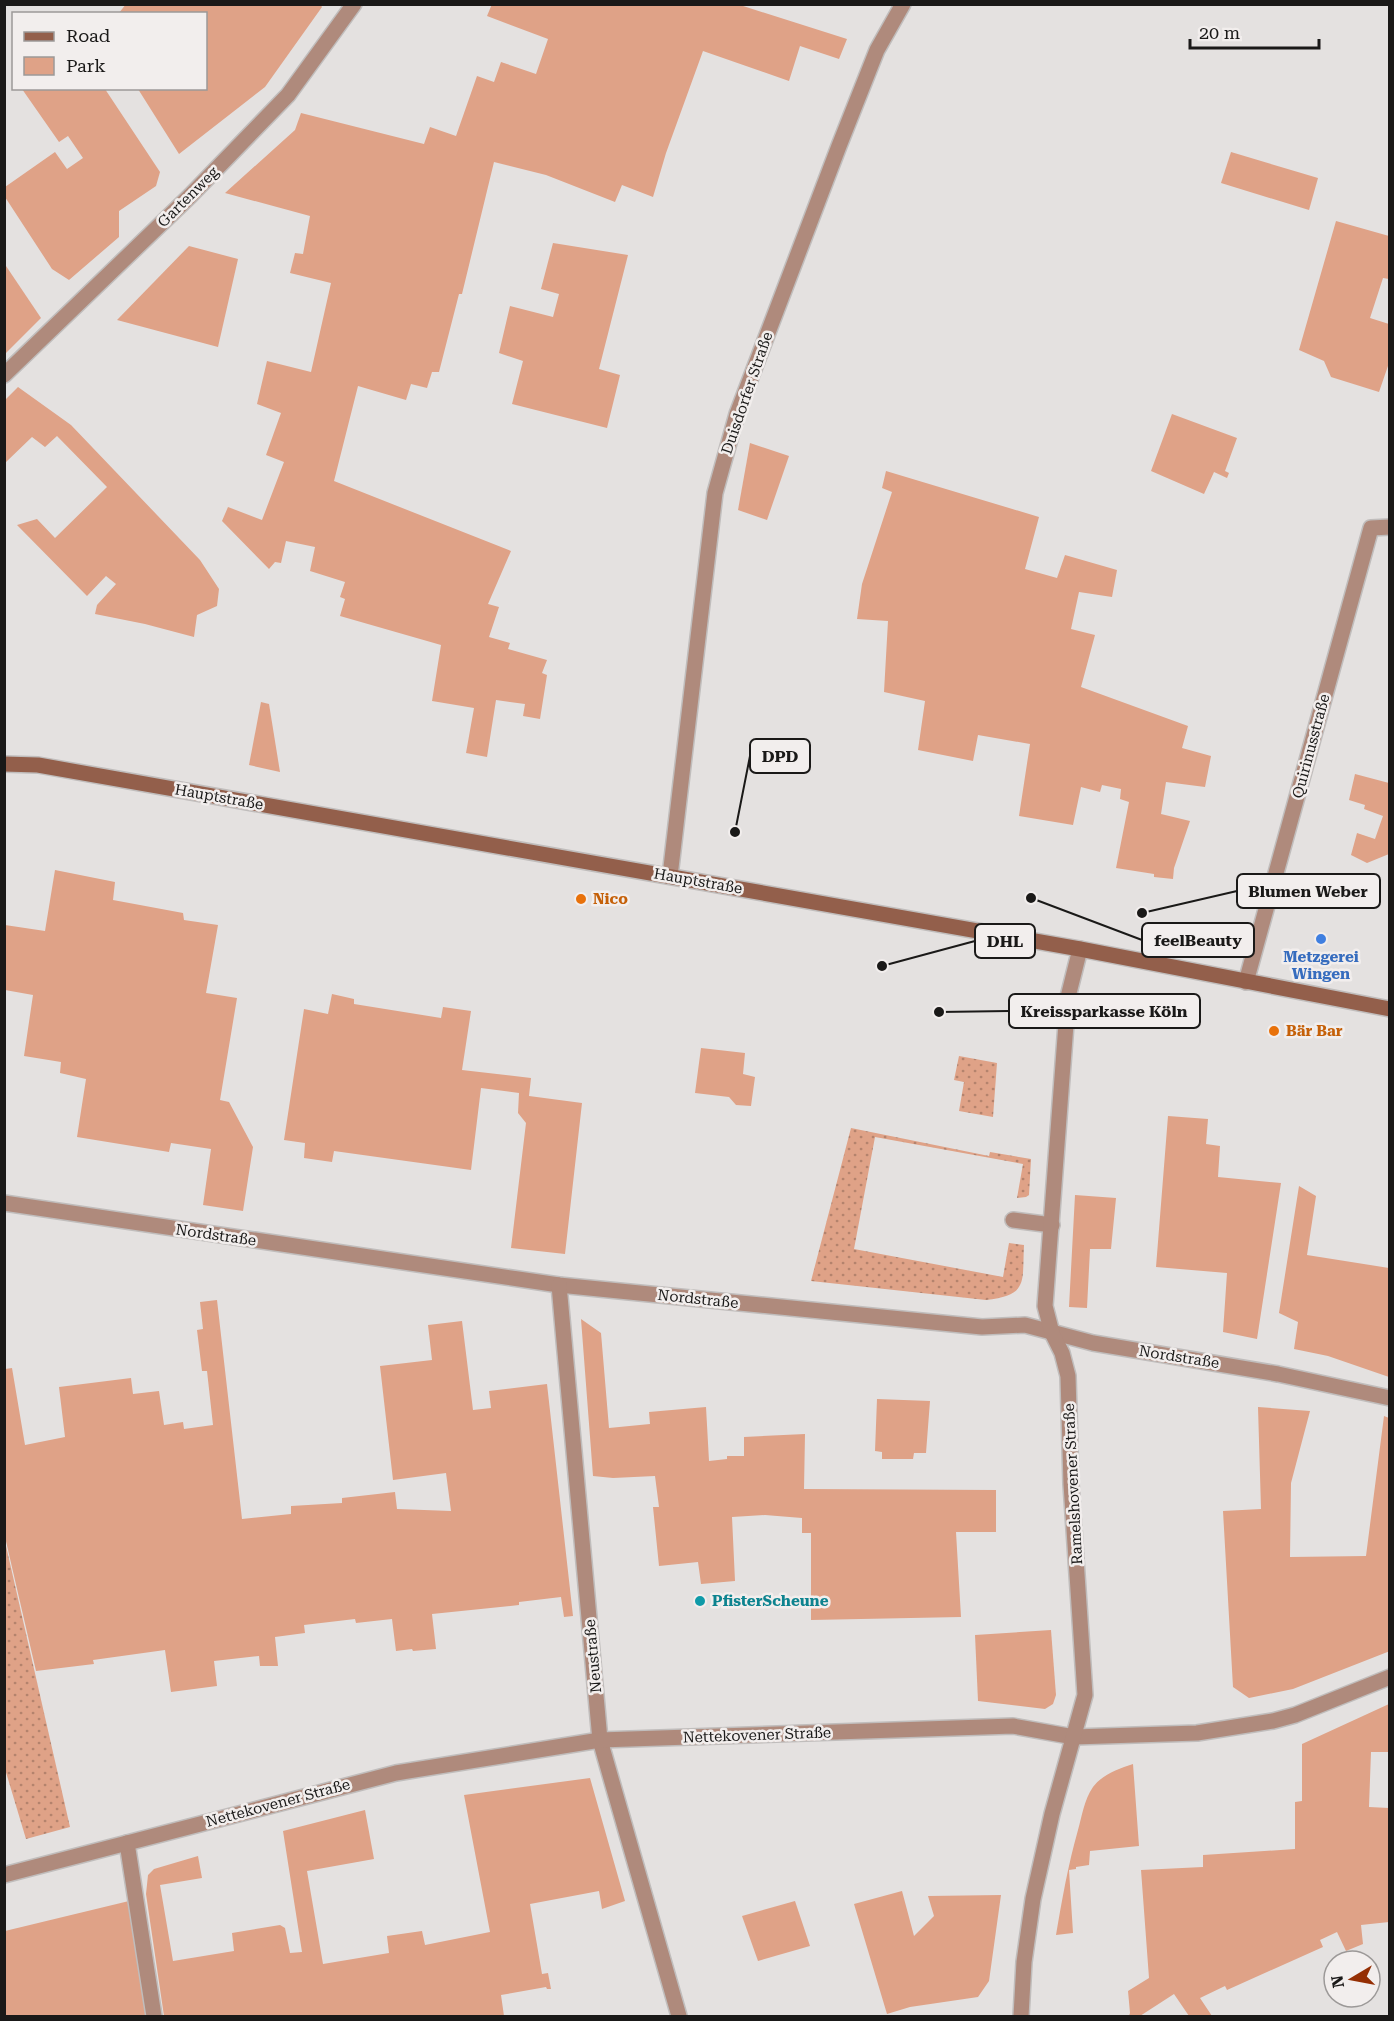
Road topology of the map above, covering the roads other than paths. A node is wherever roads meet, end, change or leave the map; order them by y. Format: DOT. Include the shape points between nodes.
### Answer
graph roads {
  1 [pos="354,4"];
  2 [pos="903,4"];
  3 [pos="4,375"];
  4 [pos="1389,527"];
  5 [pos="4,764"];
  6 [pos="670,876"];
  7 [pos="1080,949"];
  8 [pos="1246,982"];
  9 [pos="1389,1009"];
  10 [pos="4,1203"];
  11 [pos="1013,1220"];
  12 [pos="1052,1225"];
  13 [pos="560,1285"];
  14 [pos="1052,1333"];
  15 [pos="1389,1398"];
  16 [pos="1389,1677"];
  17 [pos="1074,1737"];
  18 [pos="600,1740"];
  19 [pos="127,1843"];
  20 [pos="4,1875"];
  21 [pos="154,2016"];
  22 [pos="679,2016"];
  23 [pos="1021,2016"];
  1 -- 3 [label="street, Gartenweg" via="288,95 190,196"];
  2 -- 6 [label="street, Duisdorfer Straße" via="877,50 839,146 737,414 715,493"];
  4 -- 8 [label="street, Quirinusstraße" via="1371,528"];
  5 -- 6 [label="main road, Hauptstraße" via="38,765"];
  6 -- 7 [label="main road, Hauptstraße"];
  7 -- 8 [label="main road, Hauptstraße"];
  7 -- 12 [label="street, Ramelshovener Straße" via="1068,997"];
  8 -- 9 [label="main road, Hauptstraße"];
  10 -- 13 [label="street, Nordstraße"];
  11 -- 12 [label="street"];
  12 -- 14 [label="street, Ramelshovener Straße" via="1045,1306"];
  13 -- 14 [label="street, Nordstraße" via="982,1327 1024,1325"];
  13 -- 18 [label="street, Neustraße"];
  14 -- 15 [label="street, Nordstraße"];
  14 -- 17 [label="street, Ramelshovener Straße" via="1068,1376 1085,1695"];
  16 -- 17 [label="street, Nettekovener Straße" via="1273,1721 1197,1733"];
  17 -- 18 [label="street, Nettekovener Straße" via="1013,1726"];
  17 -- 23 [label="street, Ramelshovener Straße" via="1033,1899"];
  18 -- 19 [label="street, Nettekovener Straße" via="396,1773"];
  18 -- 22 [label="street, Neustraße"];
  19 -- 20 [label="street, Nettekovener Straße"];
  19 -- 21 [label="street"];
}
